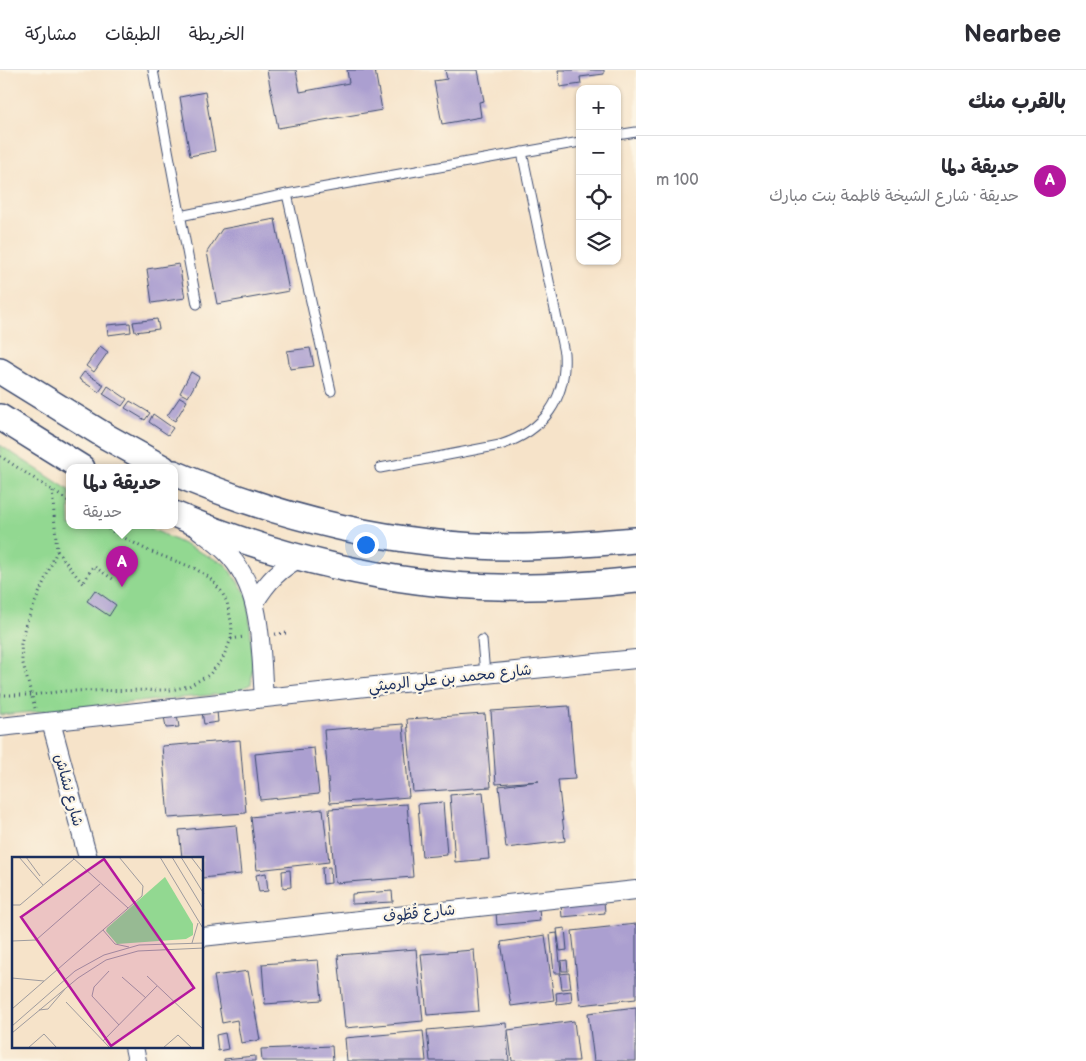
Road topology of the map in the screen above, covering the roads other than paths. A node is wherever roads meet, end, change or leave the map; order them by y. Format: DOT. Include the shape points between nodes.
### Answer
graph roads {
  1 [pos="153,70"];
  2 [pos="636,132"];
  3 [pos="621,134"];
  4 [pos="576,143"];
  5 [pos="522,152"];
  6 [pos="287,194"];
  7 [pos="180,216"];
  8 [pos="197,304"];
  9 [pos="0,372"];
  10 [pos="331,391"];
  11 [pos="0,417"];
  12 [pos="76,464"];
  13 [pos="156,464"];
  14 [pos="380,468"];
  15 [pos="178,475"];
  16 [pos="179,516"];
  17 [pos="636,540"];
  18 [pos="302,557"];
  19 [pos="632,579"];
  20 [pos="255,602"];
  21 [pos="482,640"];
  22 [pos="636,659"];
  23 [pos="485,674"];
  24 [pos="264,698"];
  25 [pos="45,722"];
  26 [pos="0,727"];
  27 [pos="88,857"];
  28 [pos="636,890"];
  29 [pos="204,937"];
  30 [pos="134,1048"];
  31 [pos="137,1061"];
  1 -- 7 [label="lane"];
  2 -- 3 [label="lane"];
  4 -- 5 [label="lane"];
  5 -- 6 [label="lane"];
  5 -- 14 [label="lane" via="564,353 564,377 556,400 542,421 512,441"];
  6 -- 7 [label="lane"];
  6 -- 10 [label="lane"];
  7 -- 8 [label="lane"];
  9 -- 13 [label="main road"];
  11 -- 12 [label="main road"];
  15 -- 17 [label="main road" via="279,511 393,537 514,547"];
  16 -- 18 [label="main road"];
  16 -- 20 [label="street" via="226,552 248,584"];
  18 -- 19 [label="main road" via="442,584 553,587"];
  18 -- 20 [label="street" via="274,576"];
  20 -- 24 [label="street"];
  21 -- 23 [label="lane"];
  22 -- 23 [label="street, شارع محمد بن علي الرميثي"];
  23 -- 24 [label="street, شارع محمد بن علي الرميثي"];
  24 -- 25 [label="street, شارع محمد بن علي الرميثي"];
  25 -- 26 [label="street, شارع محمد بن علي الرميثي"];
  25 -- 27 [label="street, شارع نشاش"];
  28 -- 29 [label="street, شارع قُطُوف"];
  30 -- 31 [label="street"];
}
